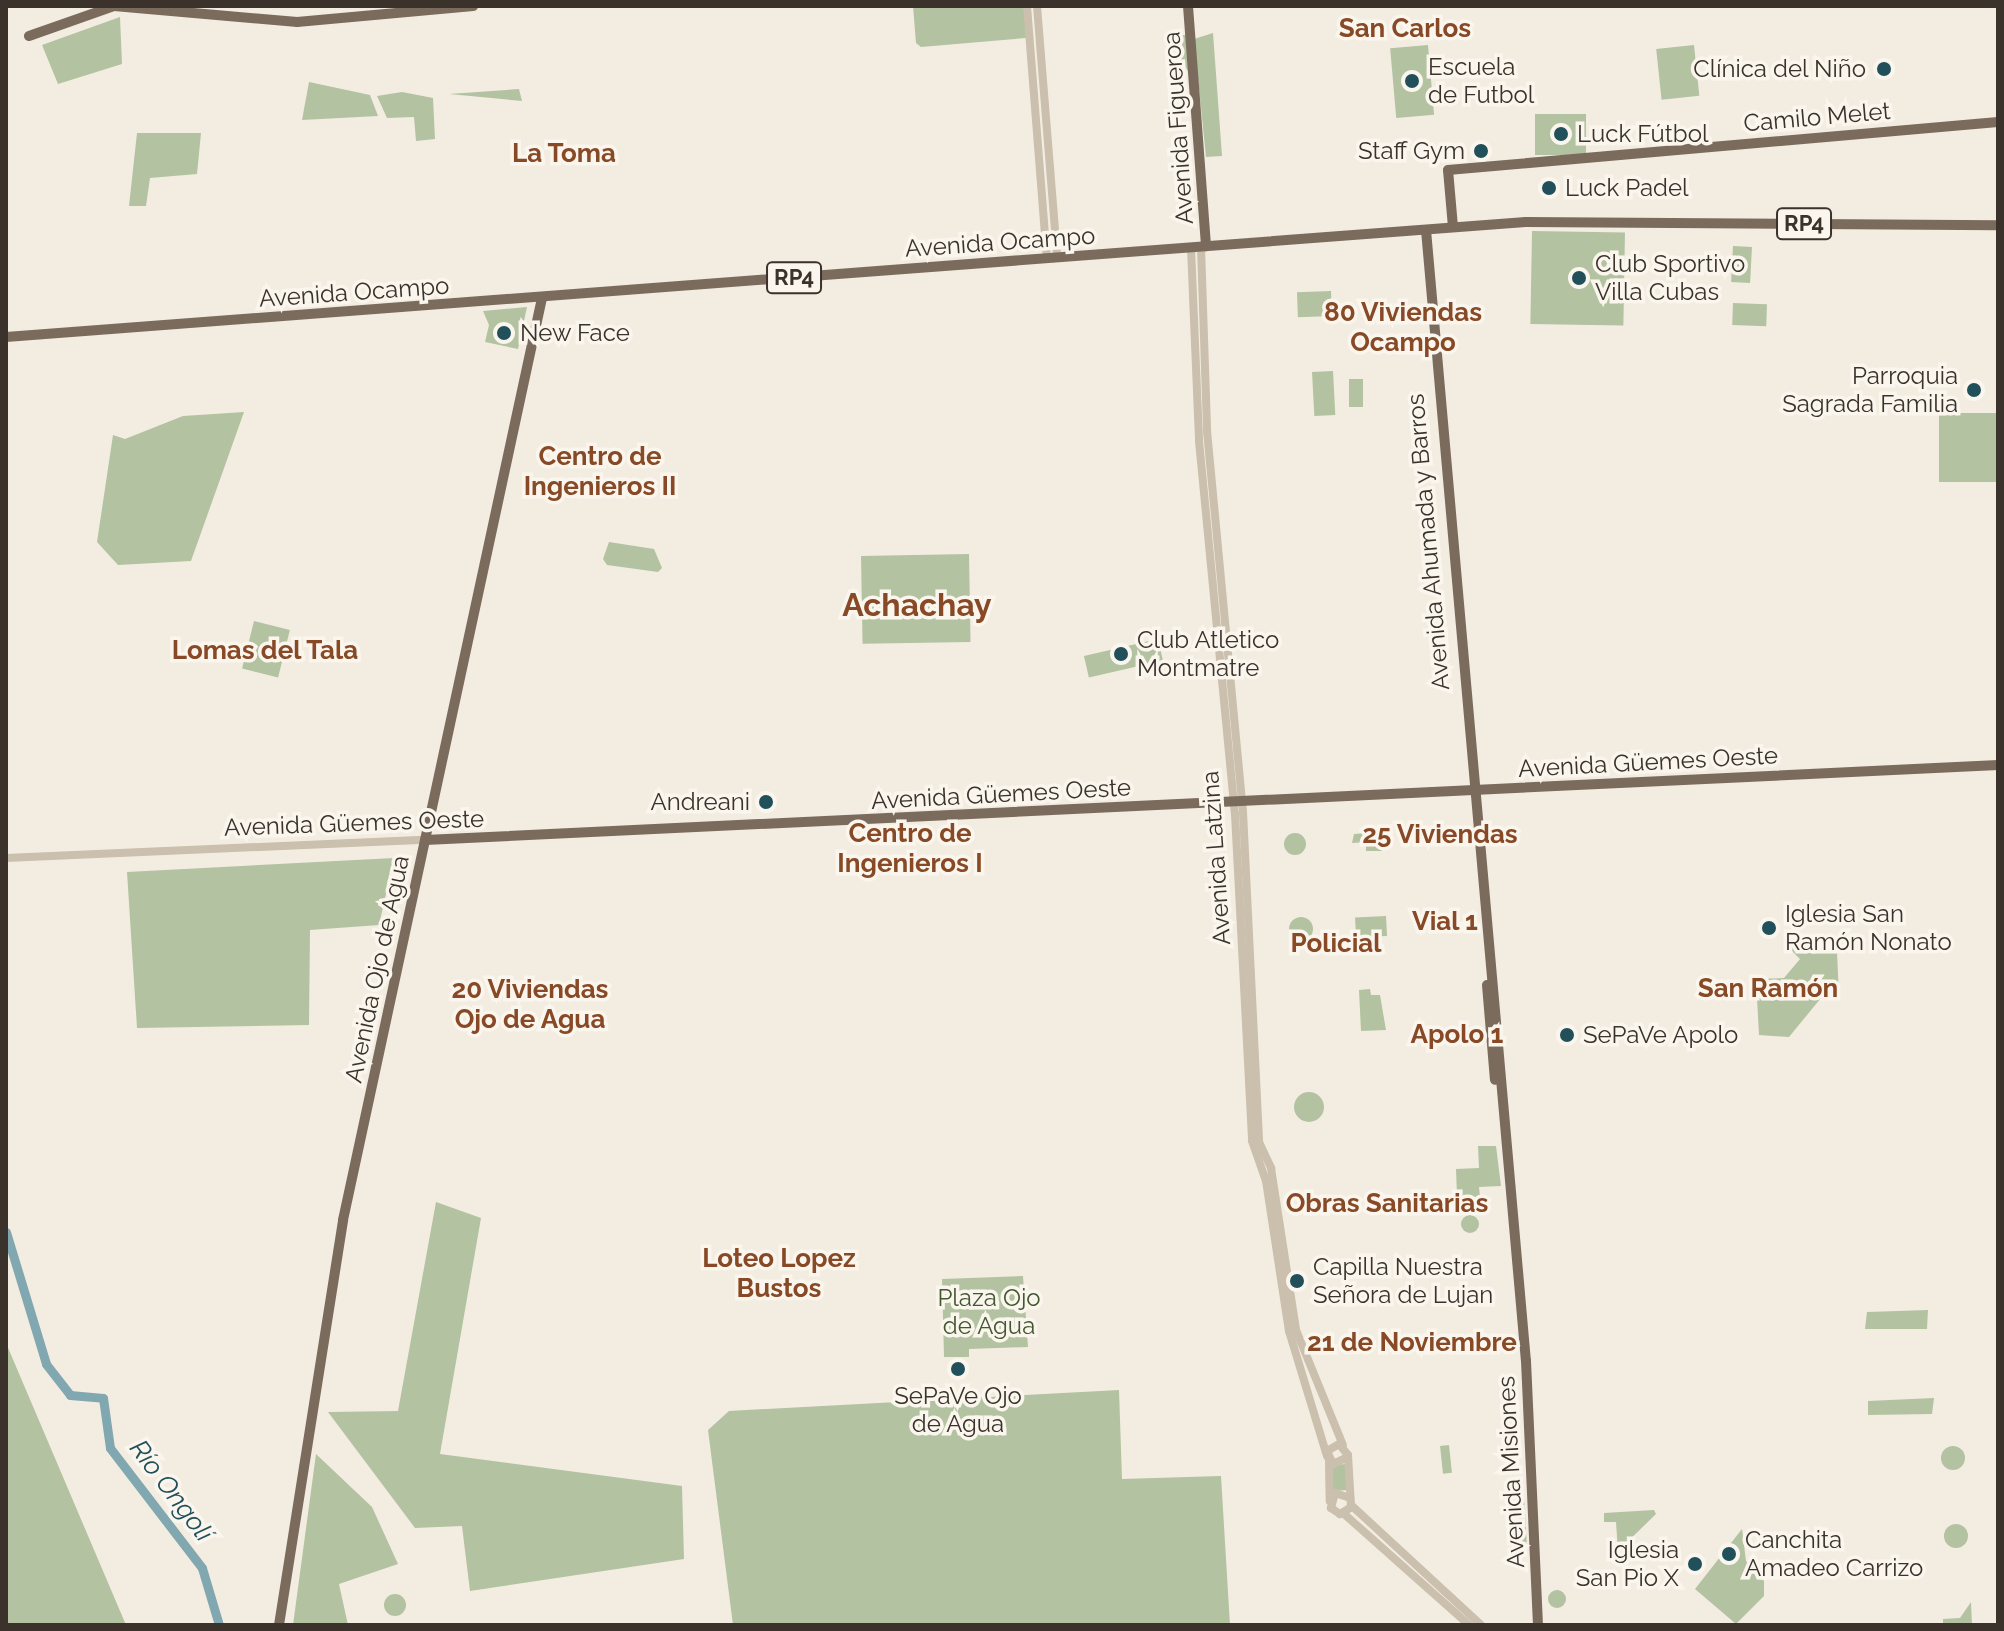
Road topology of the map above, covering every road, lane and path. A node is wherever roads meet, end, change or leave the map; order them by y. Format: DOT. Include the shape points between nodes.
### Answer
graph roads {
  1 [pos="94,6"];
  2 [pos="186,6"];
  3 [pos="408,6"];
  4 [pos="473,6"];
  5 [pos="1027,6"];
  6 [pos="1037,6"];
  7 [pos="1188,6"];
  8 [pos="1998,122"];
  9 [pos="1998,225"];
  10 [pos="1453,227"];
  11 [pos="1426,230"];
  12 [pos="1199,247"];
  13 [pos="1052,258"];
  14 [pos="542,298"];
  15 [pos="6,337"];
  16 [pos="1998,765"];
  17 [pos="1472,791"];
  18 [pos="1238,803"];
  19 [pos="425,840"];
  20 [pos="6,858"];
  21 [pos="1343,1445"];
  22 [pos="1348,1457"];
  23 [pos="1328,1459"];
  24 [pos="1330,1501"];
  25 [pos="1350,1502"];
  26 [pos="1343,1513"];
  27 [pos="279,1625"];
  28 [pos="1469,1625"];
  29 [pos="1481,1625"];
  30 [pos="1536,1625"];
  1 -- 4 [label="main road" via="29,36 114,6 297,22"];
  2 -- 3 [label="main road" via="296,16"];
  5 -- 13 [label="street"];
  6 -- 13 [label="street"];
  7 -- 12 [label="main road, Avenida Figueroa"];
  8 -- 10 [label="main road, Camilo Melet" via="1448,170"];
  9 -- 10 [label="main road, Avenida Ocampo / RP4" via="1526,222"];
  10 -- 11 [label="main road, Avenida Ocampo / RP4"];
  11 -- 12 [label="main road, Avenida Ocampo / RP4"];
  11 -- 17 [label="main road, Avenida Ahumada y Barros"];
  12 -- 13 [label="main road, Avenida Ocampo / RP4"];
  12 -- 18 [label="street, Avenida Latzina" via="1199,441"];
  13 -- 14 [label="main road, Avenida Ocampo / RP4"];
  14 -- 15 [label="main road, Avenida Ocampo / RP4"];
  14 -- 19 [label="main road, Avenida Ojo de Agua"];
  16 -- 17 [label="main road, Avenida Güemes Oeste"];
  17 -- 18 [label="main road, Avenida Güemes Oeste"];
  17 -- 30 [label="main road, Avenida Misiones" via="1526,1361"];
  18 -- 19 [label="main road, Avenida Güemes Oeste"];
  18 -- 21 [label="street, Avenida Latzina" via="1259,1142 1271,1168 1296,1330"];
  18 -- 23 [label="street, Avenida Latzina" via="1252,1141 1266,1181 1286,1316"];
  19 -- 20 [label="street, Avenida Güemes Oeste"];
  19 -- 27 [label="main road, Avenida Ojo de Agua" via="343,1220"];
  21 -- 22 [label="street, Avenida Latzina"];
  21 -- 23 [label="street" via="1332,1445"];
  22 -- 23 [label="street" via="1341,1465"];
  22 -- 25 [label="street"];
  23 -- 24 [label="street, Avenida Latzina"];
  24 -- 25 [label="street" via="1339,1492"];
  24 -- 26 [label="street" via="1333,1510"];
  25 -- 26 [label="street"];
  25 -- 29 [label="street"];
  26 -- 28 [label="street"];
}
